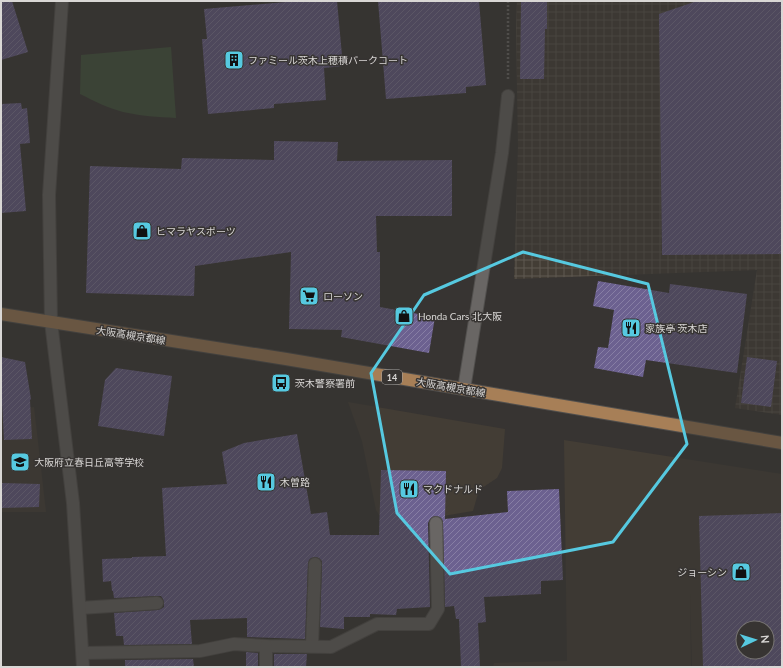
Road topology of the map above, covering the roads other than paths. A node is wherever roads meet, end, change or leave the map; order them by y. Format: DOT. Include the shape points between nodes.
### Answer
graph roads {
  1 [pos="62,1"];
  2 [pos="508,96"];
  3 [pos="1,314"];
  4 [pos="51,322"];
  5 [pos="464,389"];
  6 [pos="782,443"];
  7 [pos="436,523"];
  8 [pos="315,564"];
  9 [pos="157,603"];
  10 [pos="80,608"];
  11 [pos="266,646"];
  12 [pos="312,646"];
  13 [pos="83,653"];
  14 [pos="83,667"];
  15 [pos="266,667"];
  1 -- 4 [label="street" via="49,195"];
  2 -- 5 [label="street" via="502,153"];
  3 -- 4 [label="main road, 大阪高槻京都線 / 14"];
  4 -- 5 [label="main road, 大阪高槻京都線 / 14"];
  4 -- 10 [label="street" via="73,503"];
  5 -- 6 [label="main road, 大阪高槻京都線 / 14"];
  7 -- 12 [label="street" via="438,609 429,624 377,624 331,647"];
  8 -- 12 [label="street"];
  9 -- 10 [label="street"];
  10 -- 13 [label="street"];
  11 -- 12 [label="street"];
  11 -- 13 [label="street" via="234,644 200,651"];
  11 -- 15 [label="street"];
  13 -- 14 [label="street"];
}
